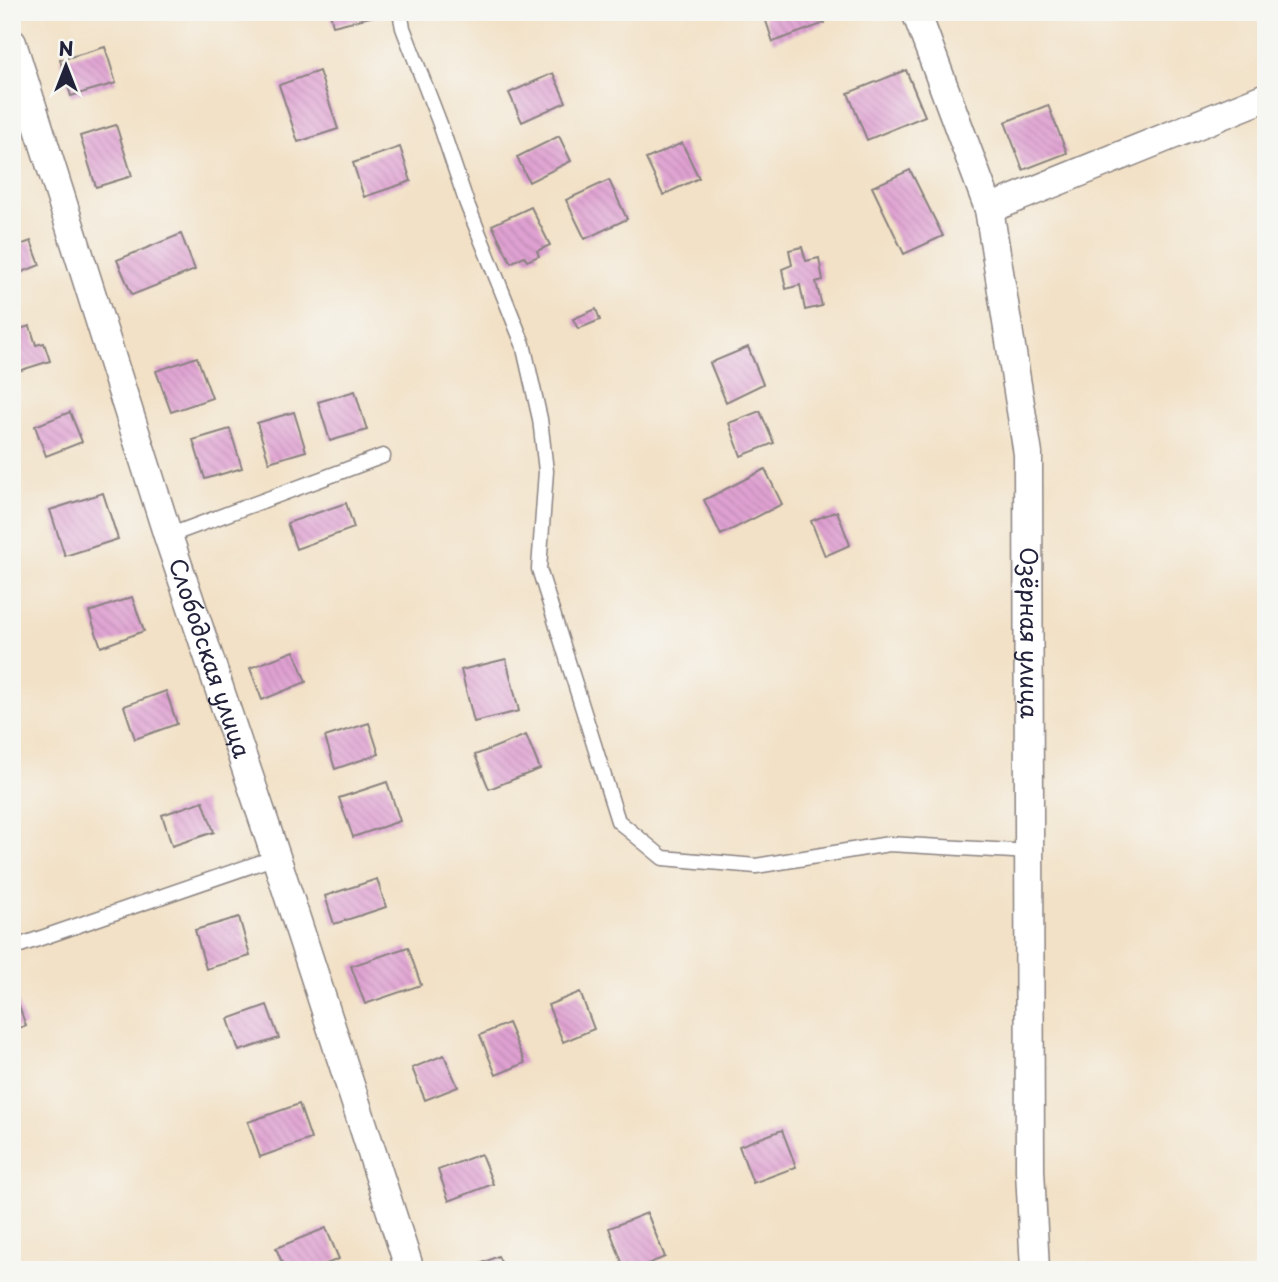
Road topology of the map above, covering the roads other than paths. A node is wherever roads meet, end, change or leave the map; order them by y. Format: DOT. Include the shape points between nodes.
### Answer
graph roads {
  1 [pos="400,12"];
  2 [pos="916,12"];
  3 [pos="12,43"];
  4 [pos="1266,97"];
  5 [pos="989,209"];
  6 [pos="383,456"];
  7 [pos="168,536"];
  8 [pos="1029,852"];
  9 [pos="276,857"];
  10 [pos="12,948"];
  11 [pos="410,1270"];
  12 [pos="1035,1270"];
  1 -- 8 [label="lane" via="467,204 523,344 546,471 539,569 618,821 663,858 757,866 889,844"];
  2 -- 5 [label="street, Озёрная улица"];
  3 -- 7 [label="street, Слободская улица"];
  4 -- 5 [label="street"];
  5 -- 8 [label="street, Озёрная улица" via="1028,454"];
  6 -- 7 [label="lane"];
  7 -- 9 [label="street, Слободская улица"];
  8 -- 12 [label="street, Озёрная улица" via="1030,1170"];
  9 -- 10 [label="lane"];
  9 -- 11 [label="street, Слободская улица"];
}
